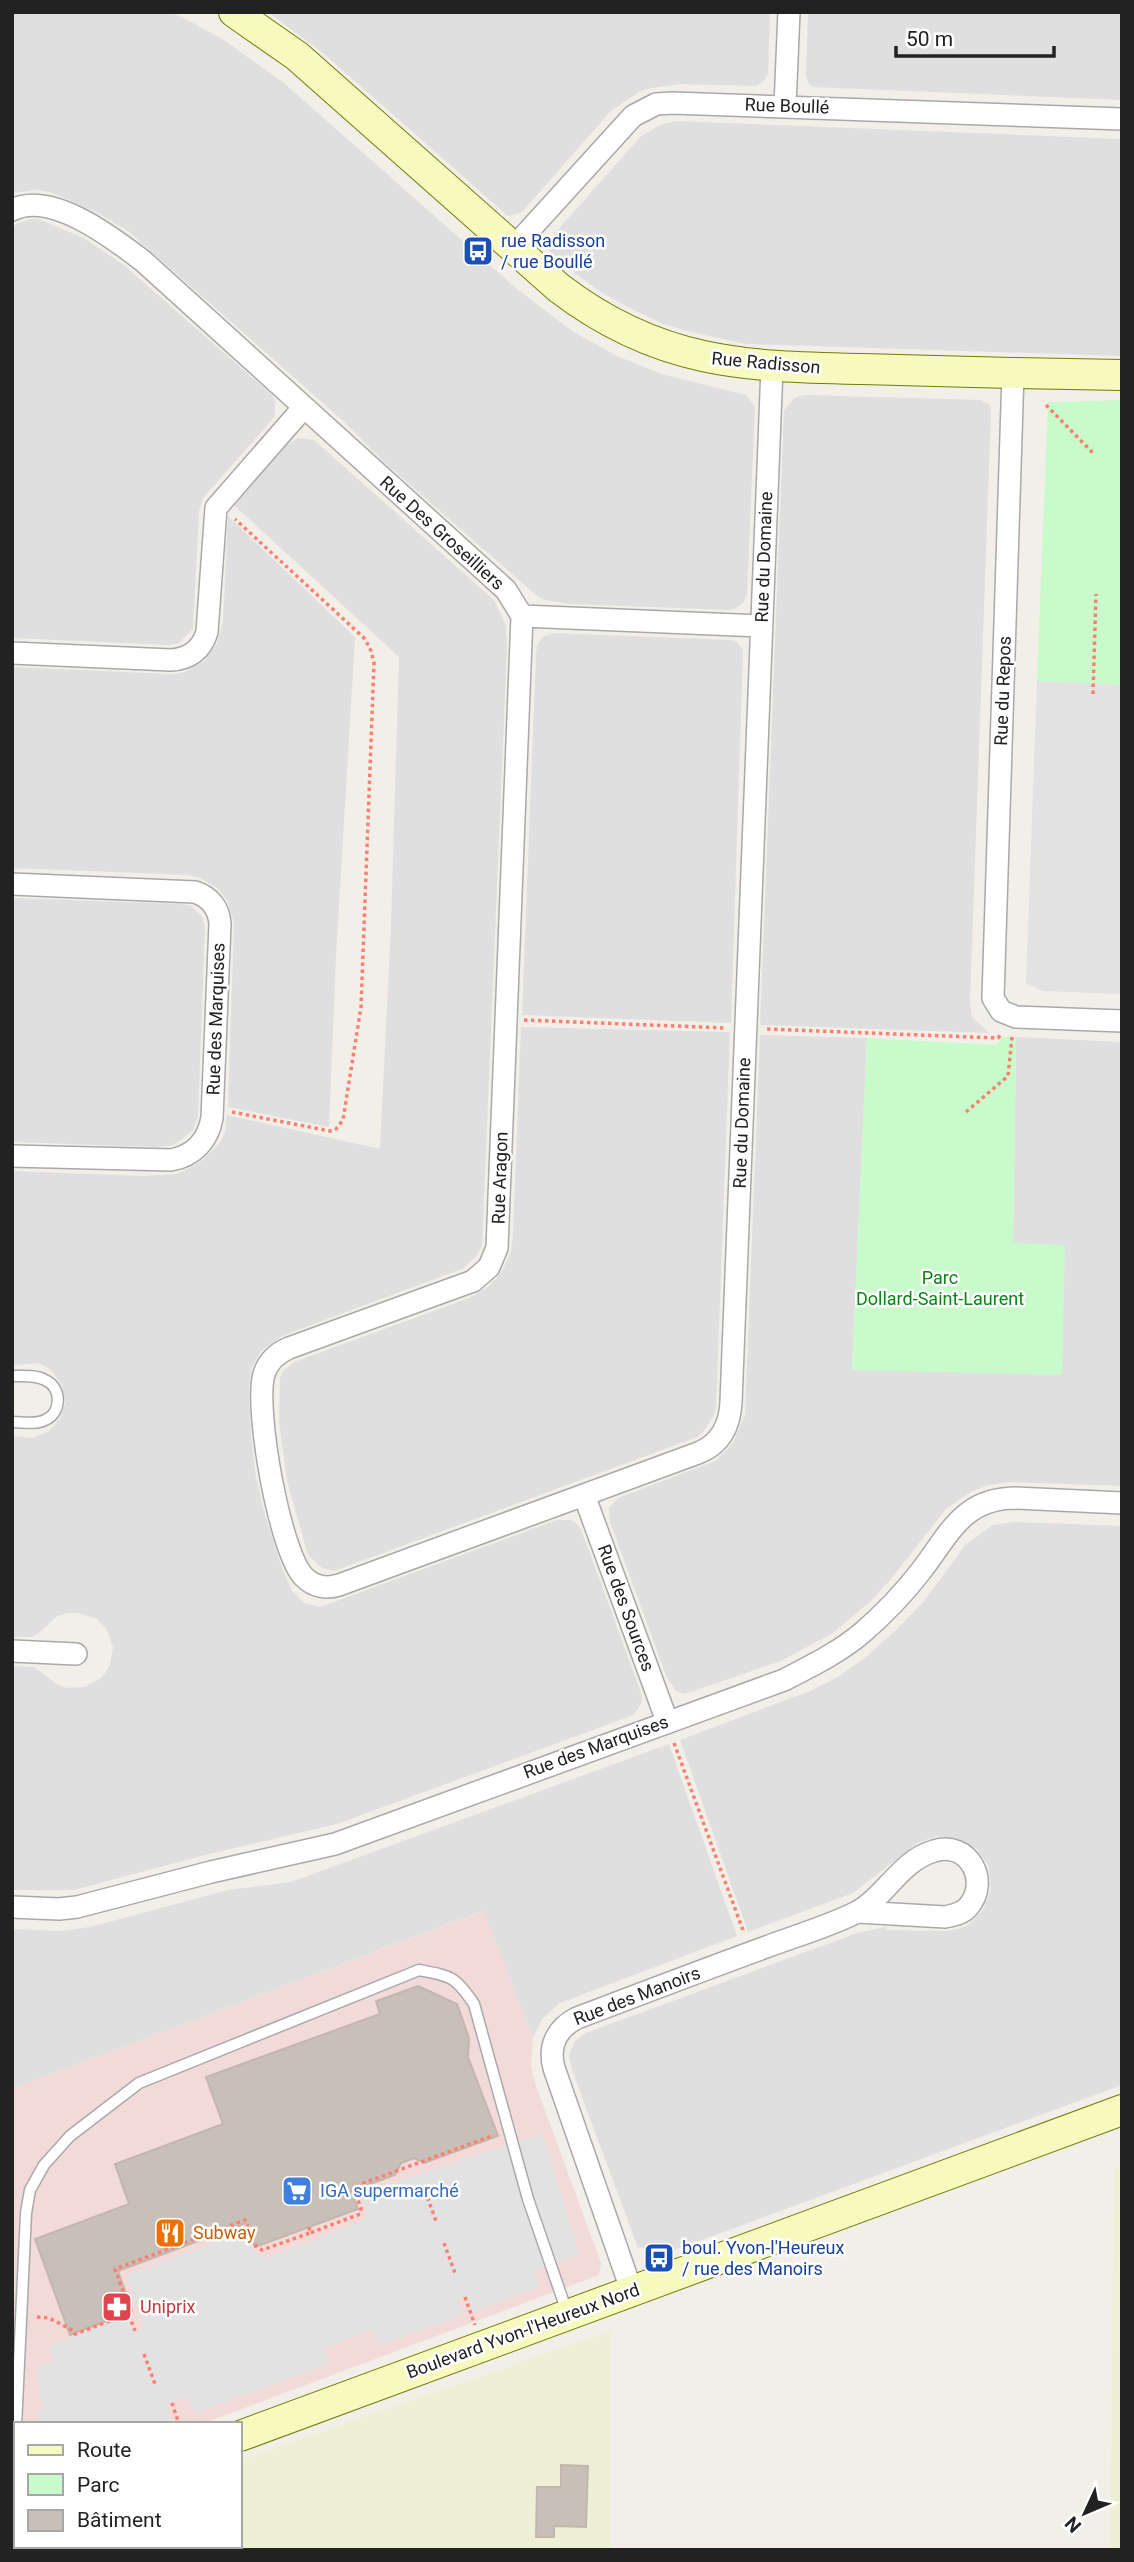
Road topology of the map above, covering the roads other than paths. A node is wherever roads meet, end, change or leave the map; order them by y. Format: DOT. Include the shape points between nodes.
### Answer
graph roads {
  1 [pos="234,12"];
  2 [pos="789,12"];
  3 [pos="785,106"];
  4 [pos="1122,119"];
  5 [pos="12,210"];
  6 [pos="513,248"];
  7 [pos="772,367"];
  8 [pos="1013,373"];
  9 [pos="1122,376"];
  10 [pos="304,407"];
  11 [pos="522,616"];
  12 [pos="761,626"];
  13 [pos="12,653"];
  14 [pos="12,884"];
  15 [pos="1122,1021"];
  16 [pos="12,1156"];
  17 [pos="12,1376"];
  18 [pos="12,1422"];
  19 [pos="584,1495"];
  20 [pos="1122,1503"];
  21 [pos="309,1582"];
  22 [pos="12,1651"];
  23 [pos="76,1654"];
  24 [pos="670,1730"];
  25 [pos="12,1907"];
  26 [pos="858,1912"];
  27 [pos="1122,2110"];
  28 [pos="632,2292"];
  29 [pos="568,2315"];
  30 [pos="16,2422"];
  31 [pos="242,2435"];
  32 [pos="14,2470"];
  33 [pos="14,2494"];
  1 -- 6 [label="street, Rue Radisson" via="306,64"];
  2 -- 3 [label="street"];
  3 -- 4 [label="street, Rue Boullé"];
  3 -- 6 [label="street, Rue Boullé" via="673,103 648,107 620,129"];
  5 -- 10 [label="street, Rue Des Groseilliers" via="41,204 116,240"];
  6 -- 7 [label="street, Rue Radisson" via="575,300 628,332 685,353"];
  7 -- 8 [label="street, Rue Radisson"];
  7 -- 12 [label="street, Rue du Domaine"];
  8 -- 9 [label="street, Rue Radisson"];
  8 -- 15 [label="street, Rue du Repos" via="992,993 997,1007 1016,1017"];
  10 -- 11 [label="street, Rue Des Groseilliers" via="506,590"];
  10 -- 13 [label="street" via="218,503 213,519 207,632 194,652 171,660"];
  11 -- 12 [label="street"];
  11 -- 21 [label="street, Rue Aragon" via="495,1255 489,1267 467,1284 283,1351 265,1370 264,1430 272,1482 295,1562"];
  12 -- 19 [label="street, Rue du Domaine" via="730,1415 722,1435 705,1450"];
  14 -- 16 [label="street, Rue des Marquises" via="188,891 211,901 220,924 212,1108 205,1138 178,1159"];
  17 -- 18 [label="lane" via="47,1381 58,1399 53,1414 45,1420"];
  19 -- 21 [label="street, Rue du Domaine" via="339,1585 321,1587"];
  19 -- 24 [label="street, Rue des Sources"];
  20 -- 24 [label="street, Rue des Marquises" via="1014,1498 980,1505 958,1520 902,1595 842,1648 784,1680"];
  22 -- 23 [label="street"];
  24 -- 25 [label="street, Rue des Marquises" via="335,1844 77,1907"];
  26 -- 26 [label="street, Rue des Manoirs" via="956,1915 974,1898 976,1871 969,1859 956,1852 934,1850"];
  26 -- 28 [label="street, Rue des Manoirs" via="577,2018 557,2035 552,2048 554,2068"];
  27 -- 28 [label="street, Boulevard Yvon-l'Heureux Nord"];
  28 -- 29 [label="street, Boulevard Yvon-l'Heureux Nord"];
  29 -- 30 [label="lane" via="528,2199 474,2004 449,1975 419,1970 139,2083 71,2136 44,2165 30,2190 26,2213"];
  29 -- 31 [label="street, Boulevard Yvon-l'Heureux Nord"];
  32 -- 33 [label="lane"];
}
